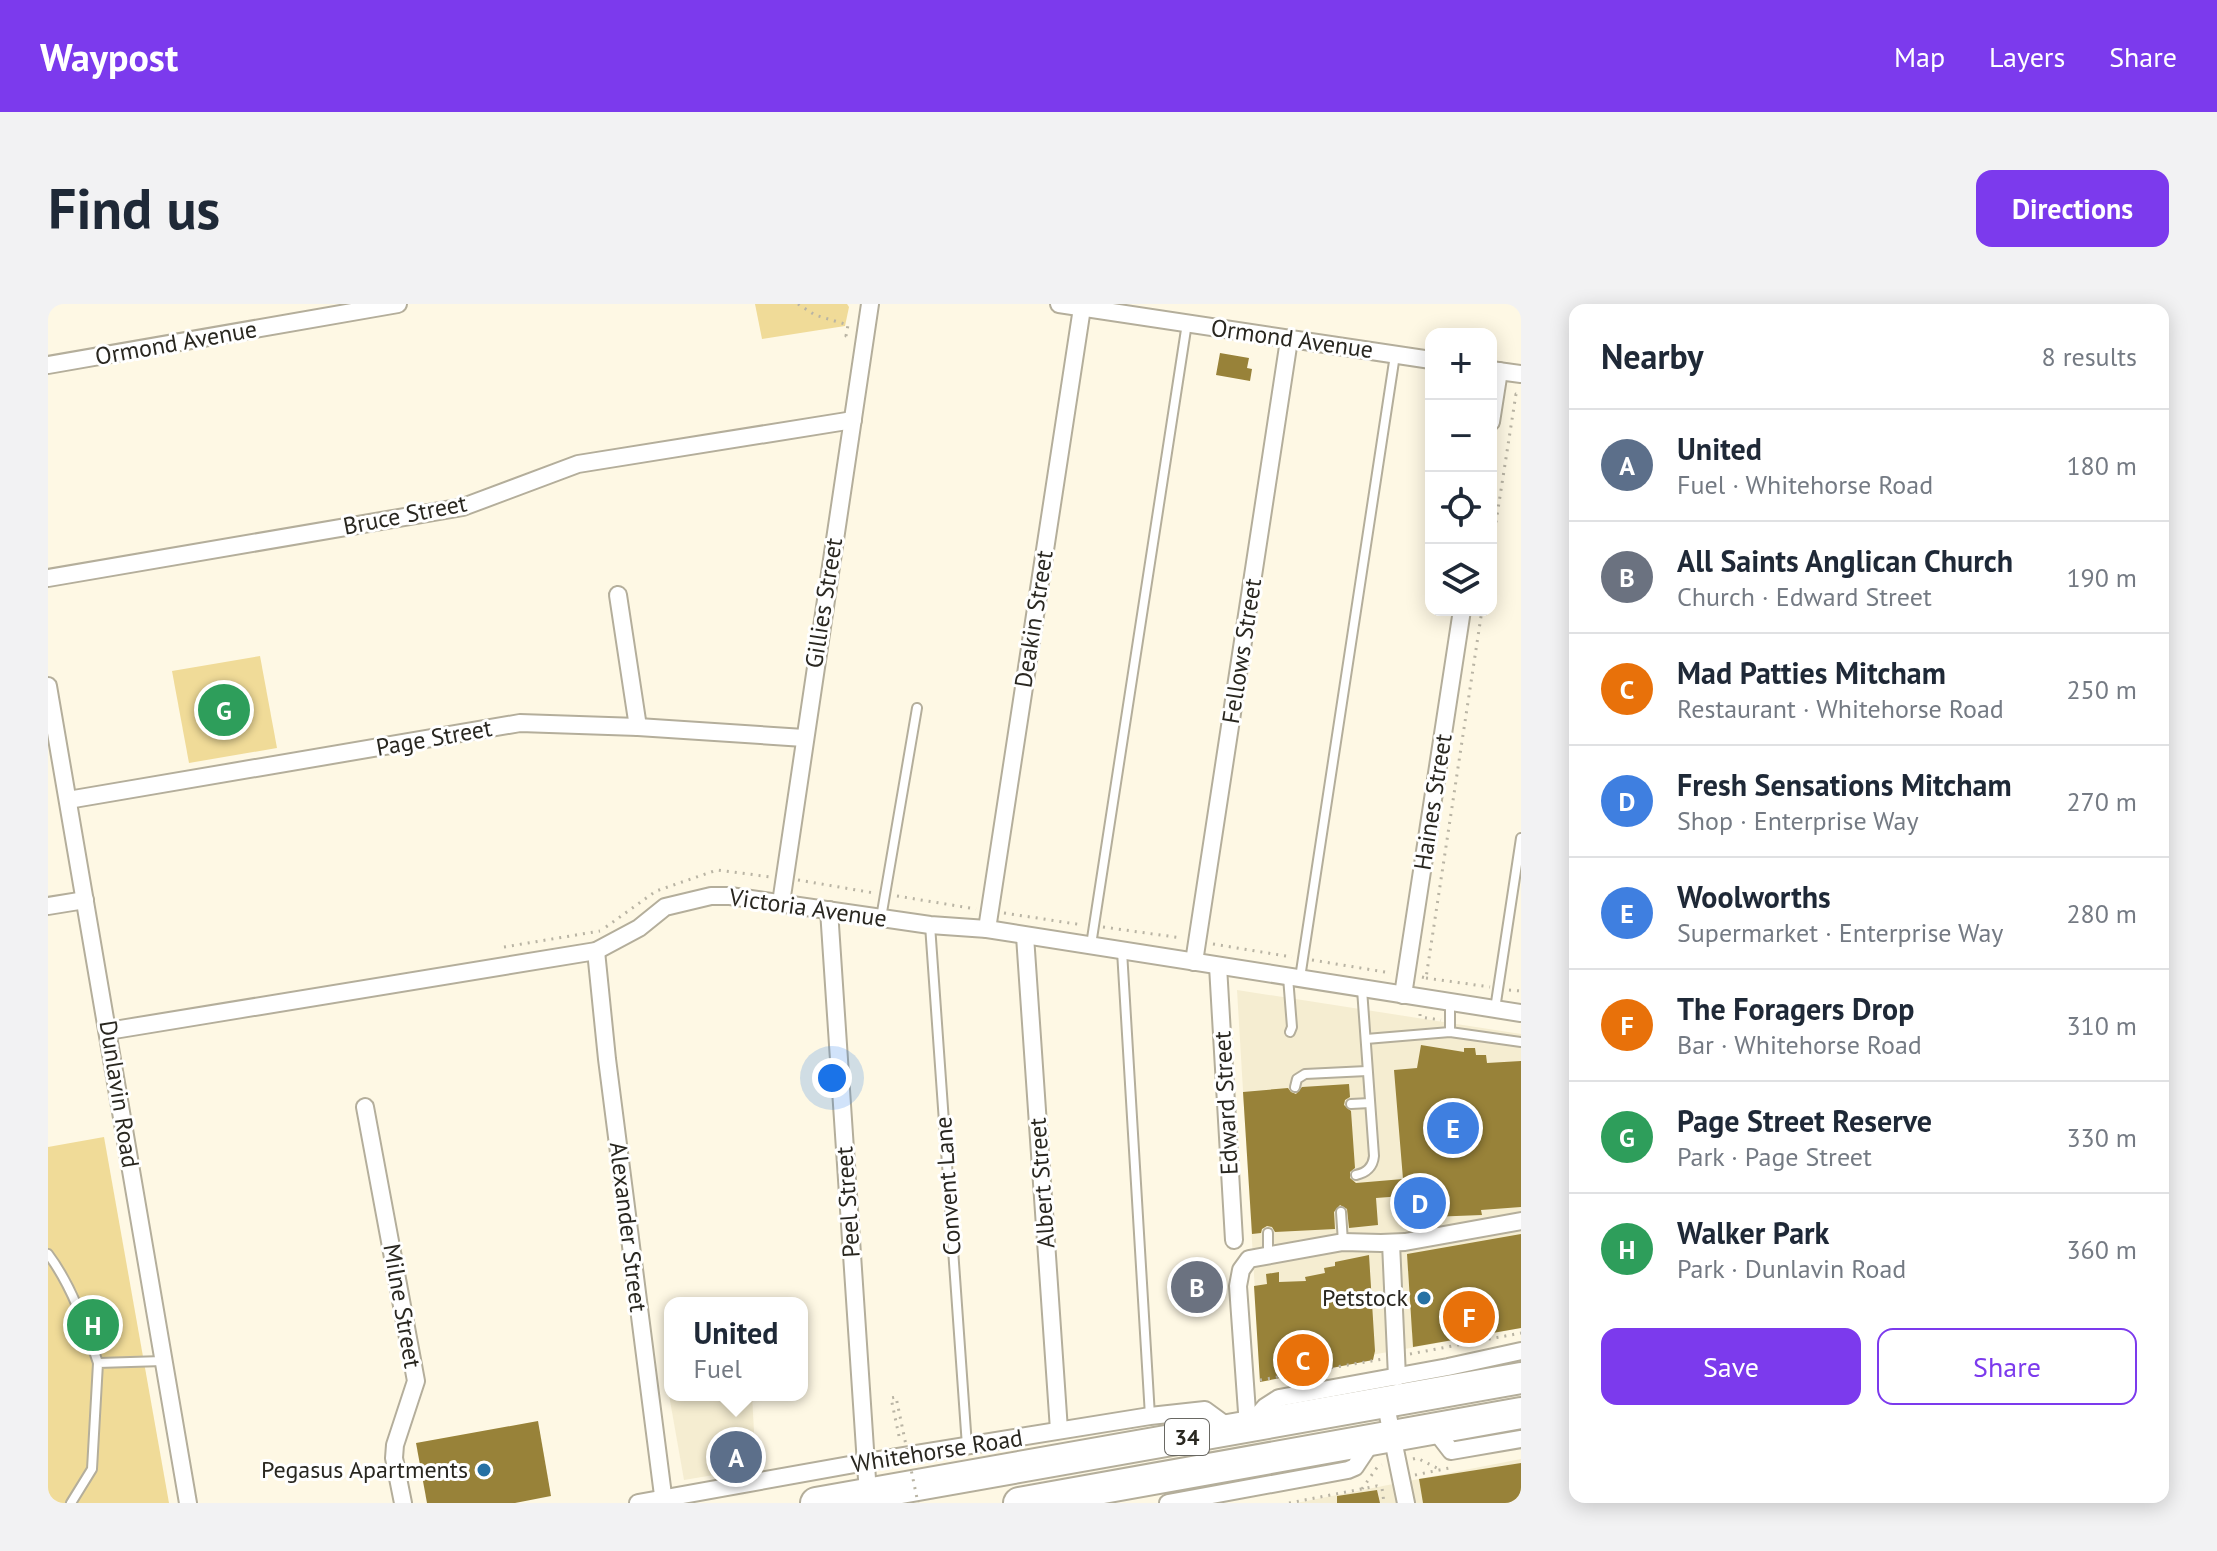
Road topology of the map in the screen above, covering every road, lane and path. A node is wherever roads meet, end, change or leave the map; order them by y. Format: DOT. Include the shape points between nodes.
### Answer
graph roads {
  1 [pos="398,304"];
  2 [pos="798,304"];
  3 [pos="870,304"];
  4 [pos="1059,304"];
  5 [pos="1082,308"];
  6 [pos="1187,323"];
  7 [pos="865,339"];
  8 [pos="1289,340"];
  9 [pos="1395,354"];
  10 [pos="1425,359"];
  11 [pos="48,365"];
  12 [pos="1497,370"];
  13 [pos="1521,374"];
  14 [pos="1521,395"];
  15 [pos="853,420"];
  16 [pos="1493,544"];
  17 [pos="48,578"];
  18 [pos="618,595"];
  19 [pos="1461,616"];
  20 [pos="1481,616"];
  21 [pos="48,686"];
  22 [pos="917,708"];
  23 [pos="638,727"];
  24 [pos="804,738"];
  25 [pos="68,800"];
  26 [pos="1521,838"];
  27 [pos="85,900"];
  28 [pos="781,903"];
  29 [pos="48,906"];
  30 [pos="829,910"];
  31 [pos="881,918"];
  32 [pos="930,925"];
  33 [pos="987,929"];
  34 [pos="1025,936"];
  35 [pos="1091,946"];
  36 [pos="596,951"];
  37 [pos="1122,951"];
  38 [pos="1194,962"];
  39 [pos="1218,966"];
  40 [pos="1294,978"];
  41 [pos="1426,978"];
  42 [pos="1362,989"];
  43 [pos="1403,995"];
  44 [pos="1450,1002"];
  45 [pos="1495,1009"];
  46 [pos="1521,1013"];
  47 [pos="108,1031"];
  48 [pos="1290,1032"];
  49 [pos="1450,1032"];
  50 [pos="1366,1039"];
  51 [pos="1521,1042"];
  52 [pos="1367,1071"];
  53 [pos="1295,1087"];
  54 [pos="1370,1103"];
  55 [pos="1351,1104"];
  56 [pos="365,1107"];
  57 [pos="1356,1175"];
  58 [pos="1341,1212"];
  59 [pos="1521,1221"];
  60 [pos="1268,1233"];
  61 [pos="1234,1240"];
  62 [pos="1343,1242"];
  63 [pos="1391,1243"];
  64 [pos="48,1254"];
  65 [pos="1268,1254"];
  66 [pos="1521,1351"];
  67 [pos="163,1361"];
  68 [pos="98,1363"];
  69 [pos="1448,1367"];
  70 [pos="1521,1378"];
  71 [pos="1488,1384"];
  72 [pos="1391,1389"];
  73 [pos="1521,1413"];
  74 [pos="1150,1416"];
  75 [pos="1240,1428"];
  76 [pos="1434,1429"];
  77 [pos="1059,1430"];
  78 [pos="899,1436"];
  79 [pos="1383,1438"];
  80 [pos="1521,1439"];
  81 [pos="967,1446"];
  82 [pos="1417,1458"];
  83 [pos="866,1462"];
  84 [pos="1440,1470"];
  85 [pos="1060,1483"];
  86 [pos="868,1494"];
  87 [pos="1237,1497"];
  88 [pos="664,1501"];
  89 [pos="71,1503"];
  90 [pos="188,1503"];
  91 [pos="403,1503"];
  92 [pos="638,1503"];
  93 [pos="816,1503"];
  94 [pos="918,1503"];
  95 [pos="1019,1503"];
  96 [pos="1168,1503"];
  97 [pos="1289,1503"];
  98 [pos="1384,1503"];
  99 [pos="1406,1503"];
  1 -- 11 [label="street, Ormond Avenue"];
  2 -- 7 [label="path" via="848,325 846,336"];
  3 -- 7 [label="street, Gillies Street"];
  4 -- 5 [label="street, Ormond Avenue"];
  5 -- 6 [label="street, Ormond Avenue"];
  5 -- 33 [label="street, Deakin Street"];
  6 -- 8 [label="street, Ormond Avenue"];
  6 -- 35 [label="lane"];
  7 -- 15 [label="street, Gillies Street"];
  8 -- 9 [label="street, Ormond Avenue"];
  8 -- 38 [label="street, Fellows Street"];
  9 -- 10 [label="street, Ormond Avenue"];
  9 -- 40 [label="lane"];
  12 -- 13 [label="street"];
  14 -- 16 [label="path" via="1516,394"];
  15 -- 17 [label="street, Bruce Street" via="578,464 463,507"];
  15 -- 24 [label="street, Gillies Street"];
  18 -- 23 [label="street"];
  19 -- 43 [label="street, Haines Street"];
  20 -- 41 [label="path"];
  21 -- 25 [label="street, Dunlavin Road"];
  22 -- 31 [label="lane"];
  23 -- 24 [label="street, Page Street"];
  23 -- 25 [label="street, Page Street" via="520,723"];
  24 -- 28 [label="street, Gillies Street"];
  25 -- 27 [label="street, Dunlavin Road"];
  26 -- 45 [label="lane"];
  27 -- 29 [label="street"];
  27 -- 47 [label="street, Dunlavin Road"];
  28 -- 30 [label="street, Victoria Avenue"];
  28 -- 36 [label="street, Victoria Avenue" via="711,896 665,907"];
  30 -- 31 [label="street, Victoria Avenue"];
  30 -- 83 [label="street, Peel Street"];
  31 -- 32 [label="street, Victoria Avenue"];
  32 -- 33 [label="street, Victoria Avenue"];
  32 -- 81 [label="lane, Convent Lane"];
  33 -- 34 [label="street, Victoria Avenue"];
  34 -- 35 [label="street, Victoria Avenue"];
  34 -- 77 [label="street, Albert Street"];
  35 -- 37 [label="street, Victoria Avenue"];
  36 -- 47 [label="street, Victoria Avenue"];
  36 -- 88 [label="street, Alexander Street"];
  37 -- 38 [label="street, Victoria Avenue"];
  37 -- 74 [label="lane"];
  38 -- 39 [label="street, Victoria Avenue"];
  39 -- 40 [label="street, Victoria Avenue"];
  39 -- 61 [label="street, Edward Street"];
  40 -- 42 [label="street, Victoria Avenue"];
  40 -- 48 [label="lane"];
  42 -- 43 [label="street, Victoria Avenue"];
  42 -- 50 [label="lane"];
  43 -- 44 [label="street, Victoria Avenue"];
  44 -- 45 [label="street, Victoria Avenue"];
  44 -- 49 [label="lane"];
  45 -- 46 [label="street, Victoria Avenue"];
  47 -- 67 [label="street, Dunlavin Road"];
  49 -- 50 [label="lane"];
  49 -- 51 [label="lane"];
  50 -- 52 [label="lane"];
  52 -- 53 [label="lane" via="1305,1074"];
  52 -- 54 [label="lane"];
  54 -- 55 [label="lane"];
  54 -- 57 [label="lane" via="1373,1163"];
  56 -- 91 [label="street, Milne Street" via="416,1381 395,1445"];
  58 -- 62 [label="lane"];
  59 -- 63 [label="street"];
  60 -- 65 [label="lane"];
  62 -- 63 [label="street"];
  62 -- 65 [label="street"];
  63 -- 72 [label="street"];
  64 -- 68 [label="lane" via="79,1307"];
  65 -- 75 [label="street" via="1249,1259 1238,1286"];
  66 -- 69 [label="street, Whitehorse Road"];
  67 -- 68 [label="lane"];
  67 -- 90 [label="street, Dunlavin Road"];
  68 -- 89 [label="lane" via="92,1469"];
  69 -- 71 [label="street"];
  69 -- 72 [label="street, Whitehorse Road"];
  70 -- 71 [label="highway, Whitehorse Road / 34"];
  71 -- 72 [label="highway, Whitehorse Road / 34"];
  72 -- 75 [label="highway, Whitehorse Road / 34"];
  72 -- 79 [label="street"];
  73 -- 76 [label="highway, Whitehorse Road / 34"];
  74 -- 75 [label="street, Whitehorse Road" via="1205,1410"];
  74 -- 77 [label="street, Whitehorse Road"];
  75 -- 85 [label="highway, Whitehorse Road / 34"];
  76 -- 79 [label="highway, Whitehorse Road / 34"];
  76 -- 80 [label="street" via="1451,1451"];
  77 -- 81 [label="street, Whitehorse Road"];
  78 -- 94 [label="path, bridge" via="891,1398 896,1397"];
  79 -- 85 [label="highway, Whitehorse Road / 34"];
  79 -- 87 [label="street" via="1348,1470"];
  79 -- 99 [label="street"];
  81 -- 83 [label="street, Whitehorse Road"];
  82 -- 84 [label="path"];
  83 -- 86 [label="street, Peel Street"];
  83 -- 88 [label="street, Whitehorse Road"];
  85 -- 86 [label="highway, Whitehorse Road / 34"];
  85 -- 95 [label="highway, Whitehorse Road / 34"];
  86 -- 93 [label="highway, Whitehorse Road / 34"];
  87 -- 96 [label="street"];
  88 -- 92 [label="street, Whitehorse Road"];
  97 -- 98 [label="path" via="1377,1486"];
}
